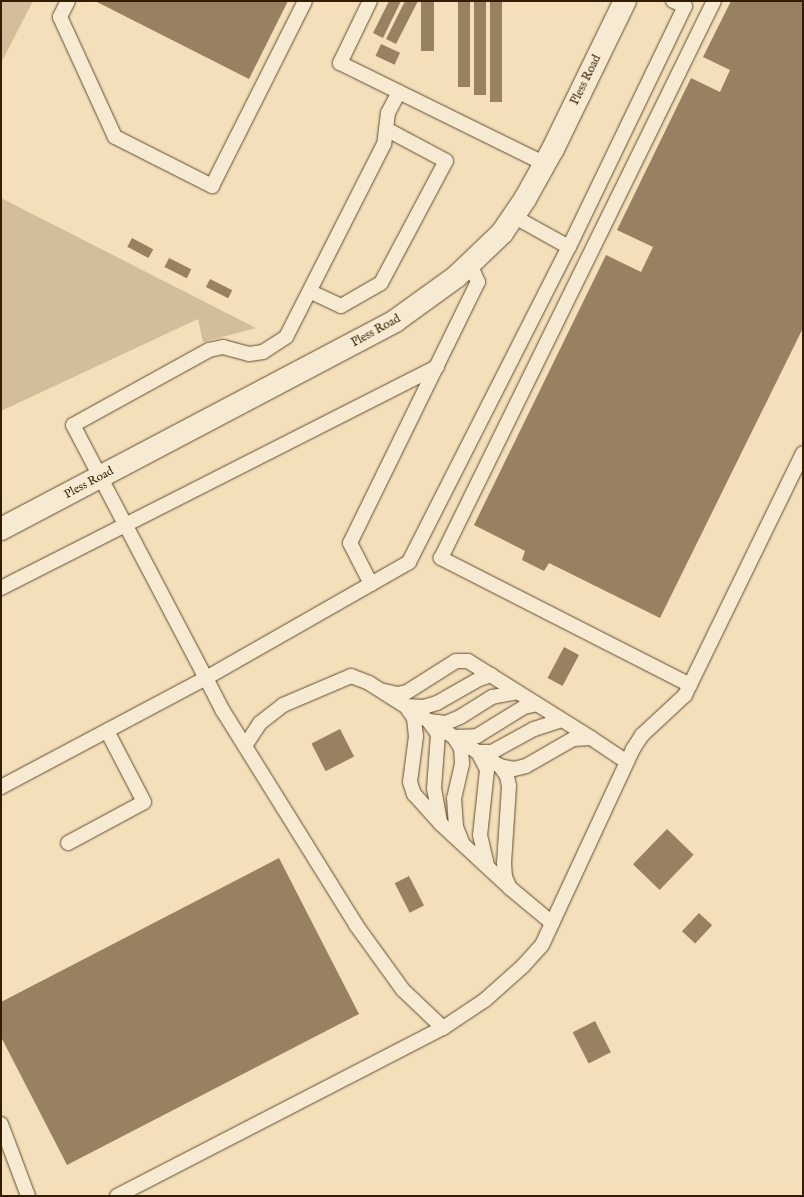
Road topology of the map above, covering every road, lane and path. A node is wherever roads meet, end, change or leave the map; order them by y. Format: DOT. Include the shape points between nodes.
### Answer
graph roads {
  1 [pos="68,1"];
  2 [pos="304,1"];
  3 [pos="370,1"];
  4 [pos="625,1"];
  5 [pos="714,1"];
  6 [pos="682,3"];
  7 [pos="399,92"];
  8 [pos="386,129"];
  9 [pos="545,164"];
  10 [pos="513,216"];
  11 [pos="569,246"];
  12 [pos="470,264"];
  13 [pos="311,292"];
  14 [pos="436,366"];
  15 [pos="803,453"];
  16 [pos="101,476"];
  17 [pos="125,525"];
  18 [pos="1,529"];
  19 [pos="371,584"];
  20 [pos="1,588"];
  21 [pos="491,675"];
  22 [pos="206,678"];
  23 [pos="690,685"];
  24 [pos="382,691"];
  25 [pos="518,692"];
  26 [pos="537,704"];
  27 [pos="405,706"];
  28 [pos="562,720"];
  29 [pos="429,721"];
  30 [pos="107,731"];
  31 [pos="453,737"];
  32 [pos="590,738"];
  33 [pos="245,746"];
  34 [pos="477,752"];
  35 [pos="628,762"];
  36 [pos="500,766"];
  37 [pos="1,787"];
  38 [pos="441,824"];
  39 [pos="68,843"];
  40 [pos="468,849"];
  41 [pos="488,867"];
  42 [pos="510,888"];
  43 [pos="552,923"];
  44 [pos="443,1028"];
  45 [pos="1,1124"];
  46 [pos="28,1196"];
  47 [pos="117,1196"];
  1 -- 2 [label="lane" via="60,17 115,137 212,186"];
  3 -- 7 [label="lane" via="340,63"];
  4 -- 9 [label="street, Pless Road"];
  5 -- 23 [label="lane" via="441,558"];
  6 -- 11 [label="lane"];
  7 -- 8 [label="lane" via="388,113"];
  7 -- 9 [label="lane"];
  8 -- 13 [label="lane" via="384,144"];
  8 -- 13 [label="lane" via="446,161 380,283 341,306"];
  9 -- 10 [label="street, Pless Road"];
  10 -- 11 [label="lane"];
  10 -- 12 [label="street, Pless Road" via="502,233"];
  11 -- 19 [label="lane" via="409,562"];
  12 -- 14 [label="lane" via="478,282"];
  12 -- 16 [label="street, Pless Road" via="422,304 395,321"];
  13 -- 16 [label="lane" via="294,326 276,346 263,352 249,354 223,347 209,350 73,425"];
  14 -- 17 [label="lane"];
  14 -- 19 [label="lane" via="350,543"];
  15 -- 23 [label="lane"];
  16 -- 17 [label="lane"];
  16 -- 18 [label="street, Pless Road"];
  17 -- 20 [label="lane"];
  17 -- 22 [label="lane"];
  19 -- 22 [label="lane"];
  21 -- 24 [label="lane" via="468,661 456,661 407,692 397,694"];
  21 -- 25 [label="lane"];
  21 -- 27 [label="lane" via="437,703"];
  22 -- 30 [label="lane"];
  22 -- 33 [label="lane"];
  23 -- 35 [label="lane" via="681,699 642,735"];
  24 -- 27 [label="lane"];
  24 -- 33 [label="lane" via="351,676 321,687 283,705 260,723"];
  25 -- 26 [label="lane"];
  25 -- 29 [label="lane" via="492,697 446,723"];
  26 -- 28 [label="lane"];
  26 -- 31 [label="lane" via="524,707 477,736"];
  27 -- 29 [label="lane"];
  27 -- 38 [label="lane" via="414,718 416,736 410,782 414,794"];
  28 -- 32 [label="lane"];
  28 -- 34 [label="lane" via="534,729 492,752"];
  29 -- 31 [label="lane"];
  29 -- 38 [label="lane" via="438,734 434,788"];
  30 -- 37 [label="lane"];
  30 -- 39 [label="lane" via="144,802"];
  31 -- 34 [label="lane"];
  31 -- 40 [label="lane" via="461,748 462,764 454,798 456,827"];
  32 -- 35 [label="lane"];
  32 -- 36 [label="lane" via="573,739 526,766 514,769"];
  33 -- 44 [label="lane" via="356,924 403,990"];
  34 -- 36 [label="lane"];
  34 -- 41 [label="lane" via="486,770 480,835"];
  35 -- 43 [label="lane"];
  36 -- 42 [label="lane" via="510,786 504,863"];
  38 -- 40 [label="lane"];
  40 -- 41 [label="lane"];
  41 -- 42 [label="lane"];
  42 -- 43 [label="lane"];
  43 -- 44 [label="lane" via="542,945 524,966 485,1000"];
  44 -- 47 [label="lane"];
  45 -- 46 [label="lane"];
}
